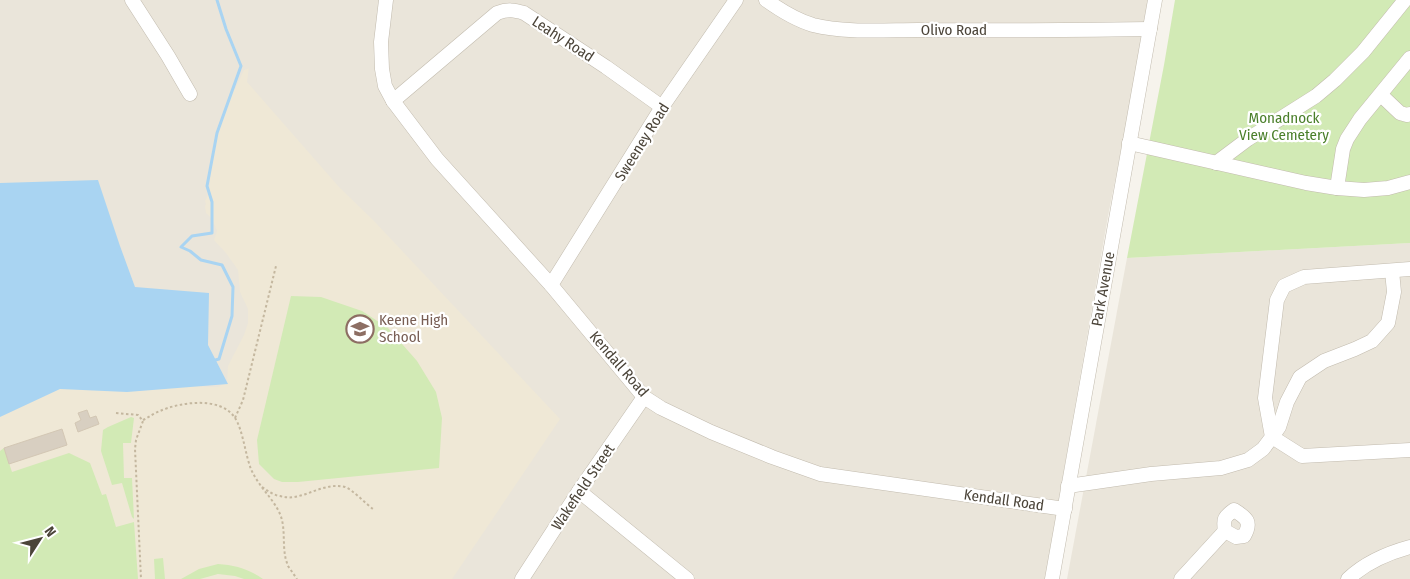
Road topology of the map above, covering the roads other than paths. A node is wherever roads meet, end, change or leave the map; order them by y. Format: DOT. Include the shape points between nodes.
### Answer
graph roads {
  1 [pos="132,0"];
  2 [pos="386,0"];
  3 [pos="736,0"];
  4 [pos="766,0"];
  5 [pos="1155,0"];
  6 [pos="1405,0"];
  7 [pos="1150,29"];
  8 [pos="1410,58"];
  9 [pos="190,94"];
  10 [pos="1381,95"];
  11 [pos="392,101"];
  12 [pos="662,107"];
  13 [pos="1410,114"];
  14 [pos="1129,143"];
  15 [pos="1216,163"];
  16 [pos="1410,182"];
  17 [pos="1337,188"];
  18 [pos="1410,269"];
  19 [pos="1392,271"];
  20 [pos="551,285"];
  21 [pos="644,397"];
  22 [pos="1272,437"];
  23 [pos="1410,450"];
  24 [pos="1068,486"];
  25 [pos="579,491"];
  26 [pos="1065,509"];
  27 [pos="1224,531"];
  28 [pos="1410,547"];
  29 [pos="522,579"];
  30 [pos="687,579"];
  31 [pos="1052,579"];
  32 [pos="1181,579"];
  33 [pos="1348,579"];
  1 -- 9 [label="street"];
  2 -- 11 [label="street, Kendall Road" via="381,42 382,69 384,86"];
  3 -- 12 [label="street, Sweeney Road"];
  4 -- 7 [label="street, Olivo Road" via="793,17 825,28"];
  5 -- 7 [label="street, Park Avenue"];
  6 -- 15 [label="street" via="1363,52 1335,80"];
  7 -- 14 [label="street, Park Avenue"];
  8 -- 10 [label="street"];
  10 -- 13 [label="street" via="1400,113"];
  10 -- 17 [label="street" via="1347,138"];
  11 -- 12 [label="street, Leahy Road" via="497,13 514,10 524,13 590,56"];
  11 -- 20 [label="street, Kendall Road" via="437,159"];
  12 -- 20 [label="street, Sweeney Road"];
  14 -- 15 [label="street"];
  14 -- 24 [label="street, Park Avenue"];
  15 -- 17 [label="street"];
  16 -- 17 [label="street" via="1364,190"];
  18 -- 19 [label="street"];
  19 -- 22 [label="street" via="1394,292 1388,323 1372,341 1324,361 1300,377"];
  19 -- 22 [label="street" via="1304,277 1284,286 1277,300 1265,398"];
  20 -- 21 [label="street, Kendall Road"];
  21 -- 25 [label="street, Wakefield Street"];
  21 -- 26 [label="street, Kendall Road" via="711,432 820,474"];
  22 -- 23 [label="street" via="1302,456"];
  22 -- 24 [label="street" via="1248,460 1221,468"];
  24 -- 26 [label="street, Park Avenue"];
  25 -- 29 [label="street, Wakefield Street"];
  25 -- 30 [label="street"];
  26 -- 31 [label="street, Park Avenue"];
  27 -- 32 [label="street"];
  28 -- 33 [label="street" via="1375,560"];
}
